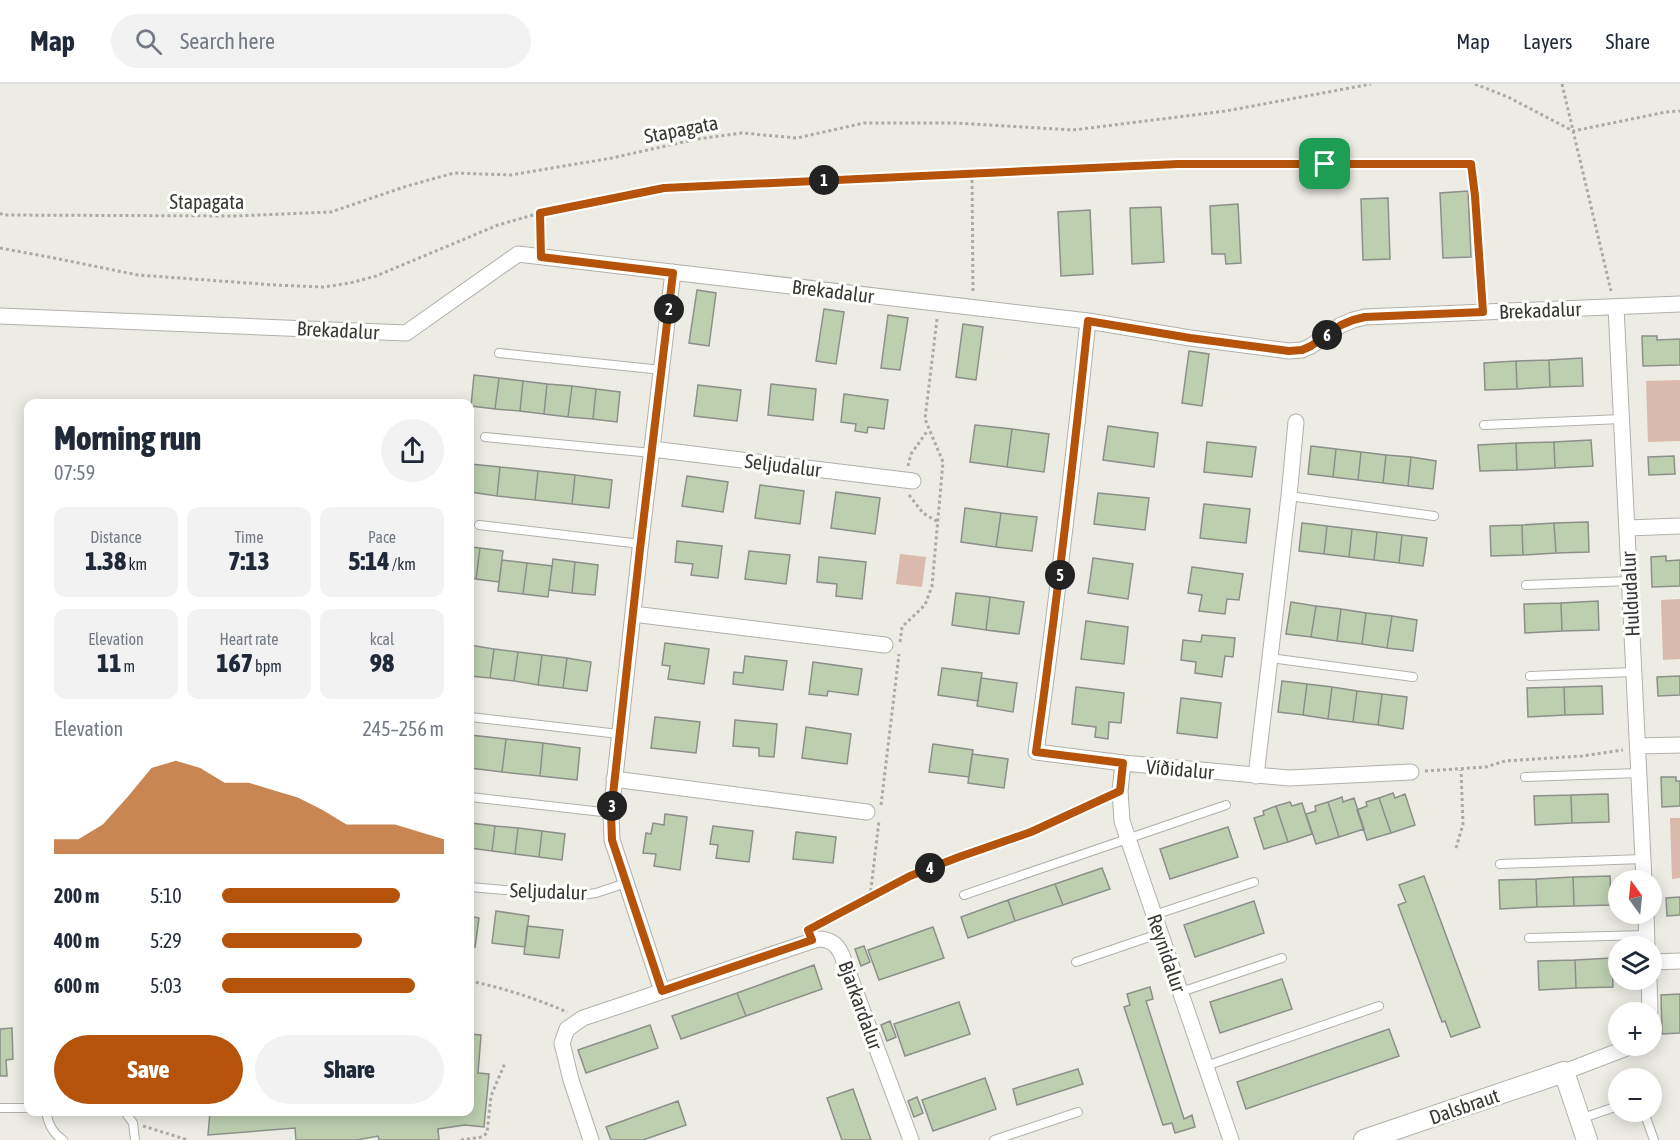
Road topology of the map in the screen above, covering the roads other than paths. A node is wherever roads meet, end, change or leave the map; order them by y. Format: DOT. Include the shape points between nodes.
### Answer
graph roads {
  1 [pos="673,273"];
  2 [pos="1680,304"];
  3 [pos="1616,307"];
  4 [pos="0,316"];
  5 [pos="1088,321"];
  6 [pos="499,353"];
  7 [pos="662,370"];
  8 [pos="1621,419"];
  9 [pos="1296,422"];
  10 [pos="1484,426"];
  11 [pos="485,437"];
  12 [pos="652,451"];
  13 [pos="913,481"];
  14 [pos="1289,496"];
  15 [pos="1434,516"];
  16 [pos="479,525"];
  17 [pos="1680,526"];
  18 [pos="1627,528"];
  19 [pos="641,544"];
  20 [pos="1629,581"];
  21 [pos="1526,585"];
  22 [pos="633,614"];
  23 [pos="885,645"];
  24 [pos="1270,658"];
  25 [pos="1634,672"];
  26 [pos="1530,676"];
  27 [pos="1413,677"];
  28 [pos="474,717"];
  29 [pos="619,734"];
  30 [pos="1680,745"];
  31 [pos="1638,746"];
  32 [pos="1123,763"];
  33 [pos="1411,772"];
  34 [pos="1639,773"];
  35 [pos="1256,776"];
  36 [pos="1525,777"];
  37 [pos="614,779"];
  38 [pos="474,797"];
  39 [pos="1226,805"];
  40 [pos="867,812"];
  41 [pos="611,813"];
  42 [pos="1128,838"];
  43 [pos="1643,859"];
  44 [pos="1500,864"];
  45 [pos="1644,870"];
  46 [pos="1254,882"];
  47 [pos="626,883"];
  48 [pos="474,887"];
  49 [pos="964,895"];
  50 [pos="1154,915"];
  51 [pos="1161,933"];
  52 [pos="1529,938"];
  53 [pos="1608,940"];
  54 [pos="1282,958"];
  55 [pos="1680,961"];
  56 [pos="1662,962"];
  57 [pos="1076,963"];
  58 [pos="662,991"];
  59 [pos="1180,992"];
  60 [pos="1379,1006"];
  61 [pos="1608,1055"];
  62 [pos="1206,1066"];
  63 [pos="1564,1072"];
  64 [pos="0,1108"];
  65 [pos="24,1108"];
  66 [pos="1608,1109"];
  67 [pos="1078,1112"];
  68 [pos="47,1116"];
  69 [pos="128,1116"];
  70 [pos="1580,1119"];
  71 [pos="1648,1122"];
  72 [pos="63,1140"];
  73 [pos="135,1140"];
  74 [pos="591,1140"];
  75 [pos="911,1140"];
  76 [pos="994,1140"];
  77 [pos="1231,1140"];
  78 [pos="1364,1140"];
  79 [pos="1587,1140"];
  80 [pos="1654,1140"];
  1 -- 4 [label="street, Brekadalur" via="518,254 406,333"];
  1 -- 5 [label="street, Brekadalur"];
  1 -- 7 [label="street"];
  2 -- 3 [label="street, Brekadalur"];
  3 -- 5 [label="street, Brekadalur" via="1365,317 1341,325 1311,346 1289,351"];
  3 -- 8 [label="street, Huldudalur"];
  5 -- 32 [label="street, Víðidalur" via="1036,752"];
  6 -- 7 [label="lane"];
  7 -- 12 [label="street"];
  8 -- 10 [label="lane"];
  8 -- 18 [label="street, Huldudalur"];
  9 -- 14 [label="street"];
  11 -- 12 [label="lane, Seljudalur"];
  12 -- 13 [label="street, Seljudalur"];
  12 -- 19 [label="street"];
  14 -- 15 [label="lane"];
  14 -- 24 [label="street"];
  16 -- 19 [label="lane"];
  17 -- 18 [label="street"];
  18 -- 20 [label="street, Huldudalur"];
  19 -- 22 [label="street"];
  20 -- 21 [label="lane"];
  20 -- 25 [label="street, Huldudalur"];
  22 -- 23 [label="street"];
  22 -- 29 [label="street"];
  24 -- 27 [label="lane"];
  24 -- 35 [label="street"];
  25 -- 26 [label="lane"];
  25 -- 31 [label="street, Huldudalur"];
  28 -- 29 [label="lane"];
  29 -- 37 [label="street"];
  30 -- 31 [label="street"];
  31 -- 34 [label="street, Huldudalur"];
  32 -- 35 [label="street, Víðidalur"];
  32 -- 42 [label="street, Reynidalur" via="1120,791 1122,821"];
  33 -- 35 [label="street, Víðidalur"];
  34 -- 36 [label="lane"];
  34 -- 43 [label="street, Huldudalur"];
  37 -- 40 [label="street"];
  37 -- 41 [label="street"];
  38 -- 41 [label="lane"];
  39 -- 42 [label="lane"];
  41 -- 47 [label="street" via="612,840"];
  42 -- 49 [label="lane"];
  42 -- 50 [label="street, Reynidalur"];
  43 -- 44 [label="lane"];
  43 -- 45 [label="street, Huldudalur"];
  46 -- 50 [label="lane"];
  47 -- 48 [label="lane, Seljudalur" via="573,896"];
  47 -- 58 [label="street"];
  50 -- 51 [label="street, Reynidalur"];
  51 -- 57 [label="lane"];
  51 -- 59 [label="street, Reynidalur"];
  52 -- 53 [label="lane"];
  54 -- 59 [label="lane"];
  55 -- 56 [label="street"];
  58 -- 74 [label="street" via="583,1018 567,1029 562,1043"];
  58 -- 75 [label="street, Bjarkardalur" via="812,940 830,941 841,953"];
  59 -- 62 [label="street, Reynidalur"];
  60 -- 62 [label="lane"];
  61 -- 63 [label="street"];
  62 -- 77 [label="street, Reynidalur"];
  63 -- 70 [label="street"];
  63 -- 78 [label="street, Dalsbraut"];
  64 -- 65 [label="lane"];
  66 -- 70 [label="lane"];
  67 -- 76 [label="lane"];
  68 -- 72 [label="lane"];
  69 -- 73 [label="lane"];
  70 -- 79 [label="street"];
  71 -- 80 [label="lane"];
}
